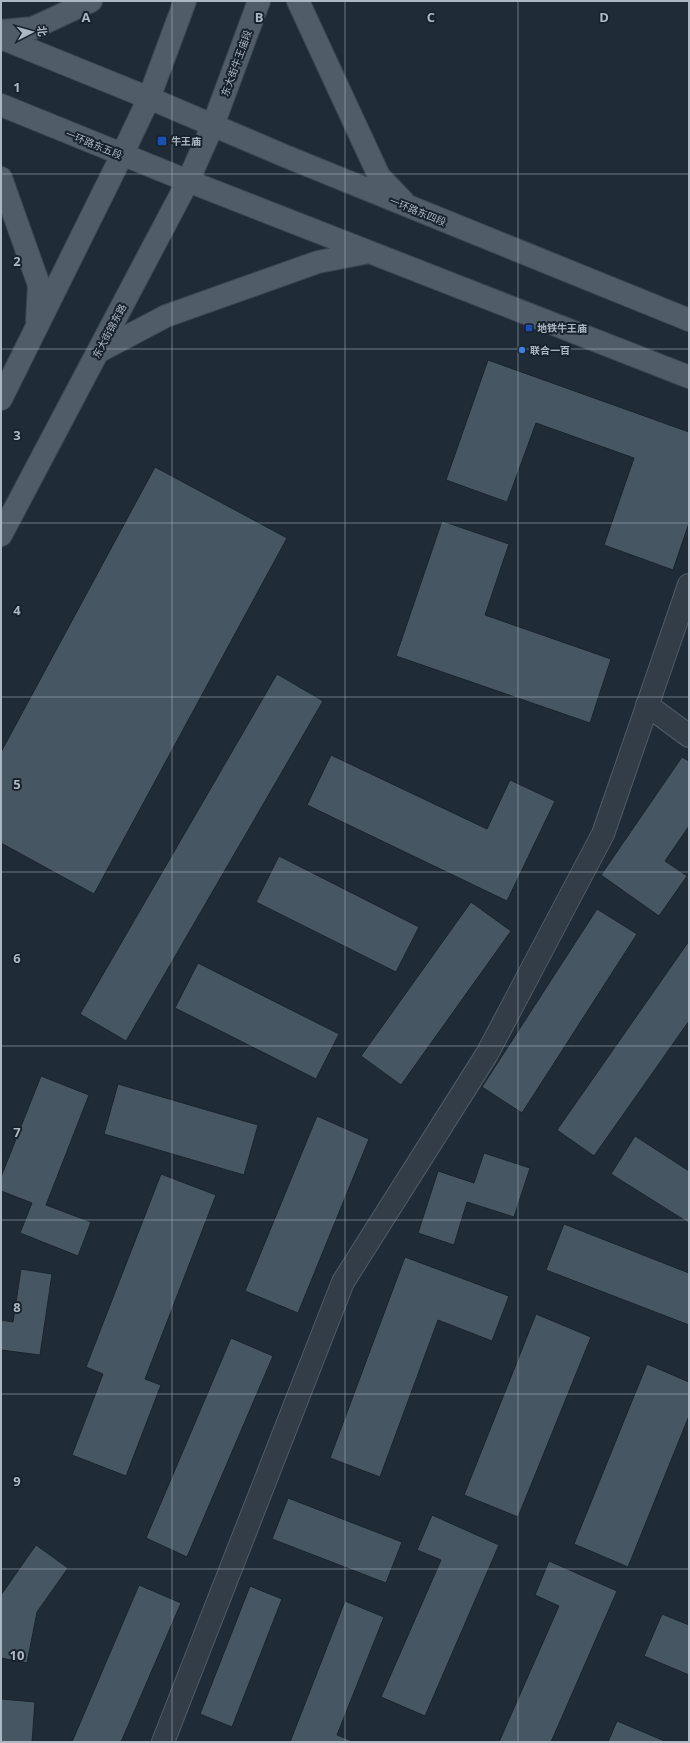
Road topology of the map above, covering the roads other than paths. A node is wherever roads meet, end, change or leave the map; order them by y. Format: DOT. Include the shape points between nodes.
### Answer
graph roads {
  1 [pos="91,1"];
  2 [pos="184,1"];
  3 [pos="259,1"];
  4 [pos="298,1"];
  5 [pos="1,31"];
  6 [pos="1,38"];
  7 [pos="149,98"];
  8 [pos="1,105"];
  9 [pos="213,125"];
  10 [pos="122,155"];
  11 [pos="1,178"];
  12 [pos="188,182"];
  13 [pos="408,206"];
  14 [pos="369,252"];
  15 [pos="689,320"];
  16 [pos="37,328"];
  17 [pos="98,352"];
  18 [pos="689,377"];
  19 [pos="1,399"];
  20 [pos="1,535"];
  21 [pos="689,585"];
  22 [pos="647,705"];
  23 [pos="689,736"];
  24 [pos="163,1742"];
  1 -- 5 [label="main road" via="33,28"];
  2 -- 7 [label="main road"];
  3 -- 9 [label="main road, 东大街牛王庙段"];
  4 -- 13 [label="main road" via="379,176"];
  6 -- 7 [label="main road"];
  7 -- 9 [label="main road, 一环路东四段"];
  7 -- 10 [label="main road"];
  8 -- 10 [label="main road, 一环路东五段"];
  9 -- 12 [label="main road, 东大街锦东路"];
  9 -- 13 [label="main road, 一环路东四段"];
  10 -- 12 [label="main road, 一环路东五段"];
  10 -- 16 [label="main road"];
  11 -- 16 [label="main road" via="39,285"];
  12 -- 14 [label="main road"];
  12 -- 17 [label="main road, 东大街锦东路"];
  13 -- 15 [label="main road, 一环路东四段"];
  14 -- 17 [label="main road" via="318,262 166,316"];
  14 -- 18 [label="main road"];
  16 -- 19 [label="main road"];
  17 -- 20 [label="main road, 东大街锦东路"];
  21 -- 22 [label="street"];
  22 -- 23 [label="street"];
  22 -- 24 [label="street" via="603,834 487,1054 343,1282"];
}
